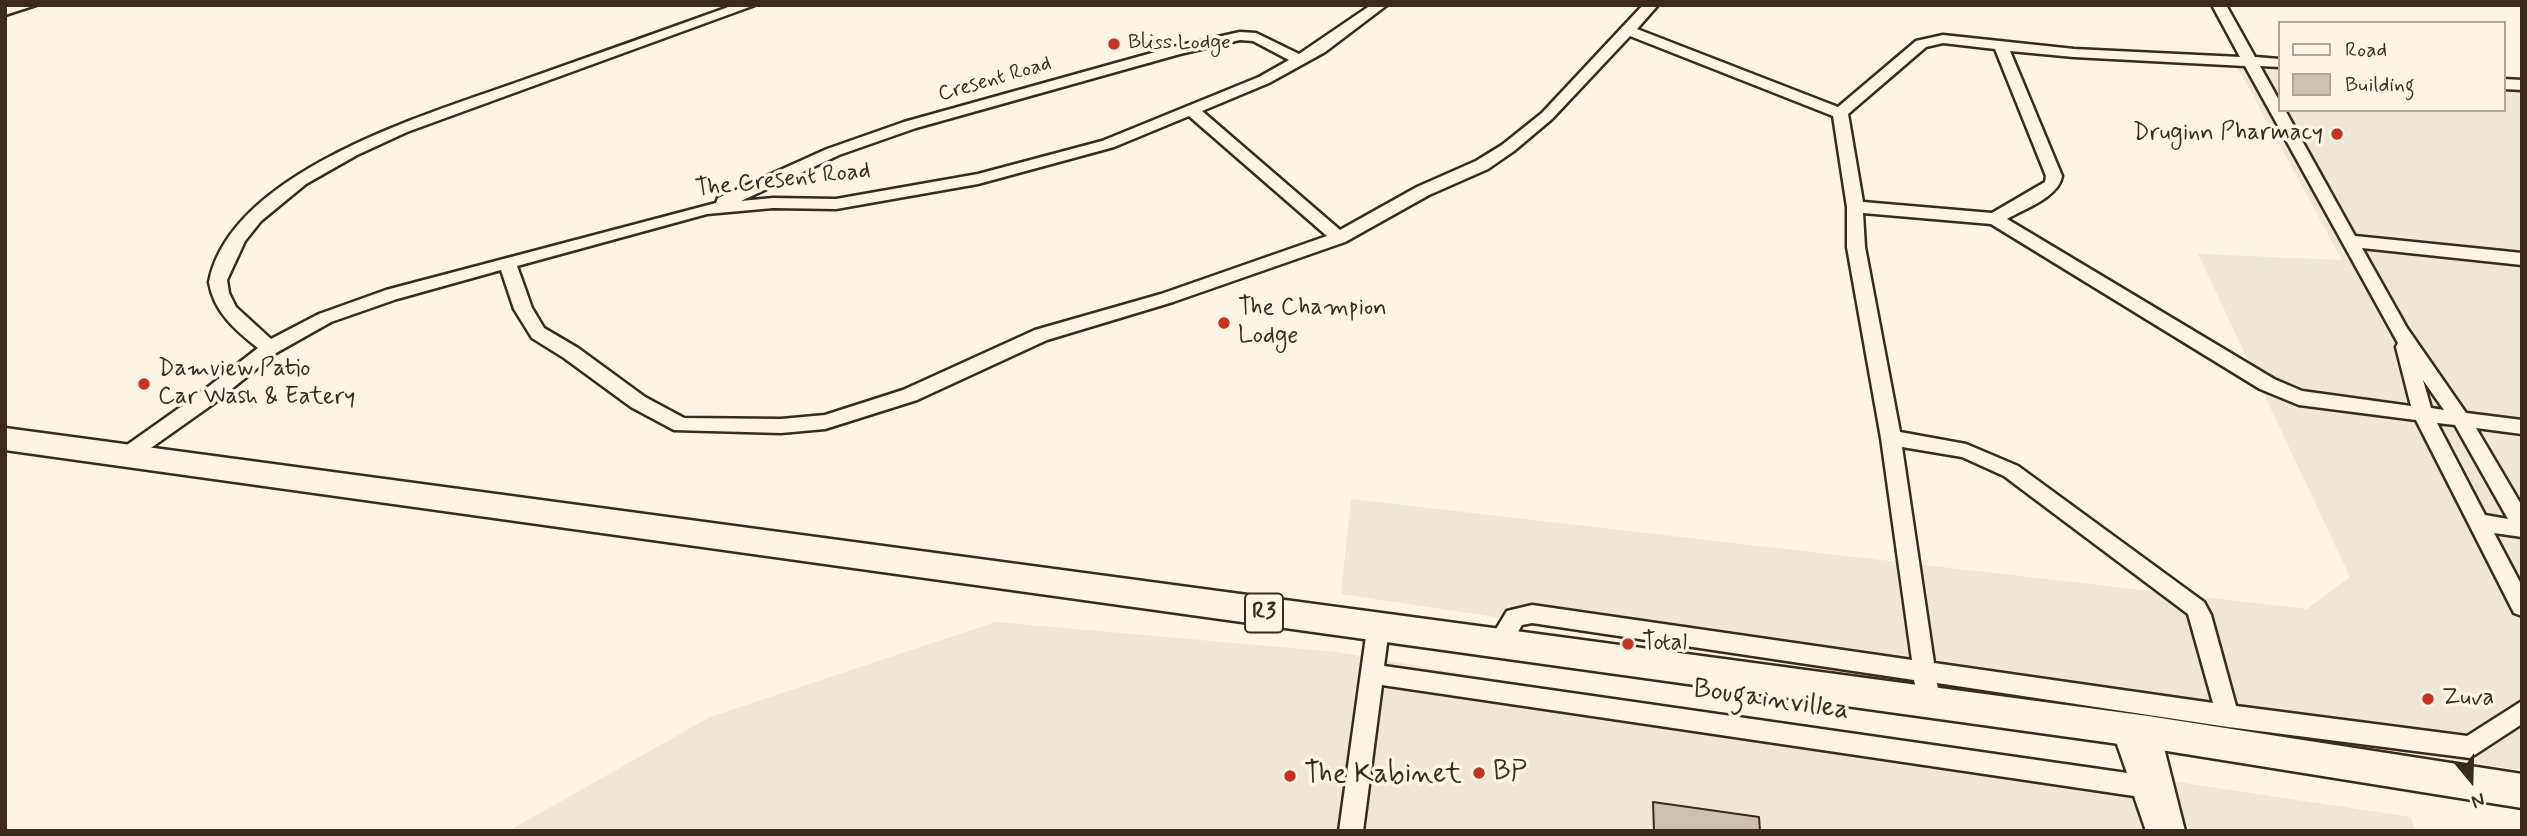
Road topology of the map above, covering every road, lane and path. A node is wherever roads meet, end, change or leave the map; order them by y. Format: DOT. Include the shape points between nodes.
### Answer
graph roads {
  1 [pos="29,5"];
  2 [pos="748,5"];
  3 [pos="1380,5"];
  4 [pos="1651,5"];
  5 [pos="2219,5"];
  6 [pos="5,11"];
  7 [pos="1629,31"];
  8 [pos="2000,44"];
  9 [pos="1299,60"];
  10 [pos="2248,61"];
  11 [pos="2278,64"];
  12 [pos="1191,110"];
  13 [pos="1840,113"];
  14 [pos="1855,207"];
  15 [pos="707,209"];
  16 [pos="1995,219"];
  17 [pos="1339,238"];
  18 [pos="2352,247"];
  19 [pos="2522,259"];
  20 [pos="507,262"];
  21 [pos="2522,271"];
  22 [pos="2400,332"];
  23 [pos="270,348"];
  24 [pos="2424,417"];
  25 [pos="2462,421"];
  26 [pos="2522,427"];
  27 [pos="1891,438"];
  28 [pos="5,439"];
  29 [pos="124,457"];
  30 [pos="2479,522"];
  31 [pos="2522,527"];
  32 [pos="2522,607"];
  33 [pos="1378,629"];
  34 [pos="1498,644"];
  35 [pos="1925,670"];
  36 [pos="1373,674"];
  37 [pos="1928,704"];
  38 [pos="2522,711"];
  39 [pos="2228,717"];
  40 [pos="2136,731"];
  41 [pos="2153,788"];
  42 [pos="2522,791"];
  43 [pos="1351,831"];
  44 [pos="2158,831"];
  45 [pos="2173,831"];
  1 -- 6 [label="street"];
  2 -- 23 [label="street" via="351,149 280,196 246,228 228,254 218,280 222,299 237,321"];
  3 -- 9 [label="street, The Cresent Road"];
  4 -- 7 [label="street"];
  5 -- 10 [label="street"];
  7 -- 13 [label="street"];
  7 -- 17 [label="street" via="1547,116 1508,148"];
  8 -- 10 [label="street"];
  8 -- 13 [label="street" via="1943,39 1921,44"];
  8 -- 16 [label="street" via="2054,176 2049,187"];
  9 -- 12 [label="street, The Cresent Road"];
  9 -- 15 [label="street, Cresent Road" via="1256,37 1240,36 1177,50 885,134 833,152"];
  10 -- 11 [label="street"];
  10 -- 18 [label="street"];
  12 -- 15 [label="street, The Cresent Road" via="1108,144 978,179 836,204 773,202"];
  12 -- 17 [label="street"];
  13 -- 14 [label="street"];
  14 -- 16 [label="street"];
  14 -- 27 [label="street" via="1856,247"];
  15 -- 20 [label="street, The Cresent Road"];
  16 -- 24 [label="street" via="2282,392"];
  17 -- 20 [label="street" via="1167,298 1041,335 910,395 825,422 781,426 681,425 638,402 538,332 523,309"];
  18 -- 19 [label="street"];
  18 -- 21 [label="street"];
  18 -- 22 [label="street"];
  20 -- 23 [label="street, The Cresent Road" via="325,318"];
  22 -- 24 [label="street"];
  22 -- 25 [label="street"];
  23 -- 29 [label="street, The Cresent Road"];
  24 -- 25 [label="street"];
  24 -- 30 [label="street"];
  25 -- 26 [label="street"];
  25 -- 31 [label="street"];
  27 -- 35 [label="street"];
  27 -- 39 [label="street" via="1952,445 2011,471 2196,608"];
  28 -- 29 [label="highway, R3"];
  29 -- 33 [label="highway, R3"];
  30 -- 31 [label="street"];
  30 -- 32 [label="street"];
  33 -- 34 [label="highway, R3"];
  33 -- 36 [label="street"];
  34 -- 35 [label="street" via="1515,617 1532,614"];
  34 -- 37 [label="highway, R3"];
  35 -- 37 [label="street"];
  35 -- 39 [label="street"];
  36 -- 41 [label="street, Bougainvillea"];
  36 -- 43 [label="street"];
  37 -- 40 [label="highway, R3"];
  38 -- 39 [label="street" via="2470,747"];
  40 -- 41 [label="street"];
  40 -- 42 [label="highway, R3"];
  41 -- 44 [label="street"];
  41 -- 45 [label="street"];
}
